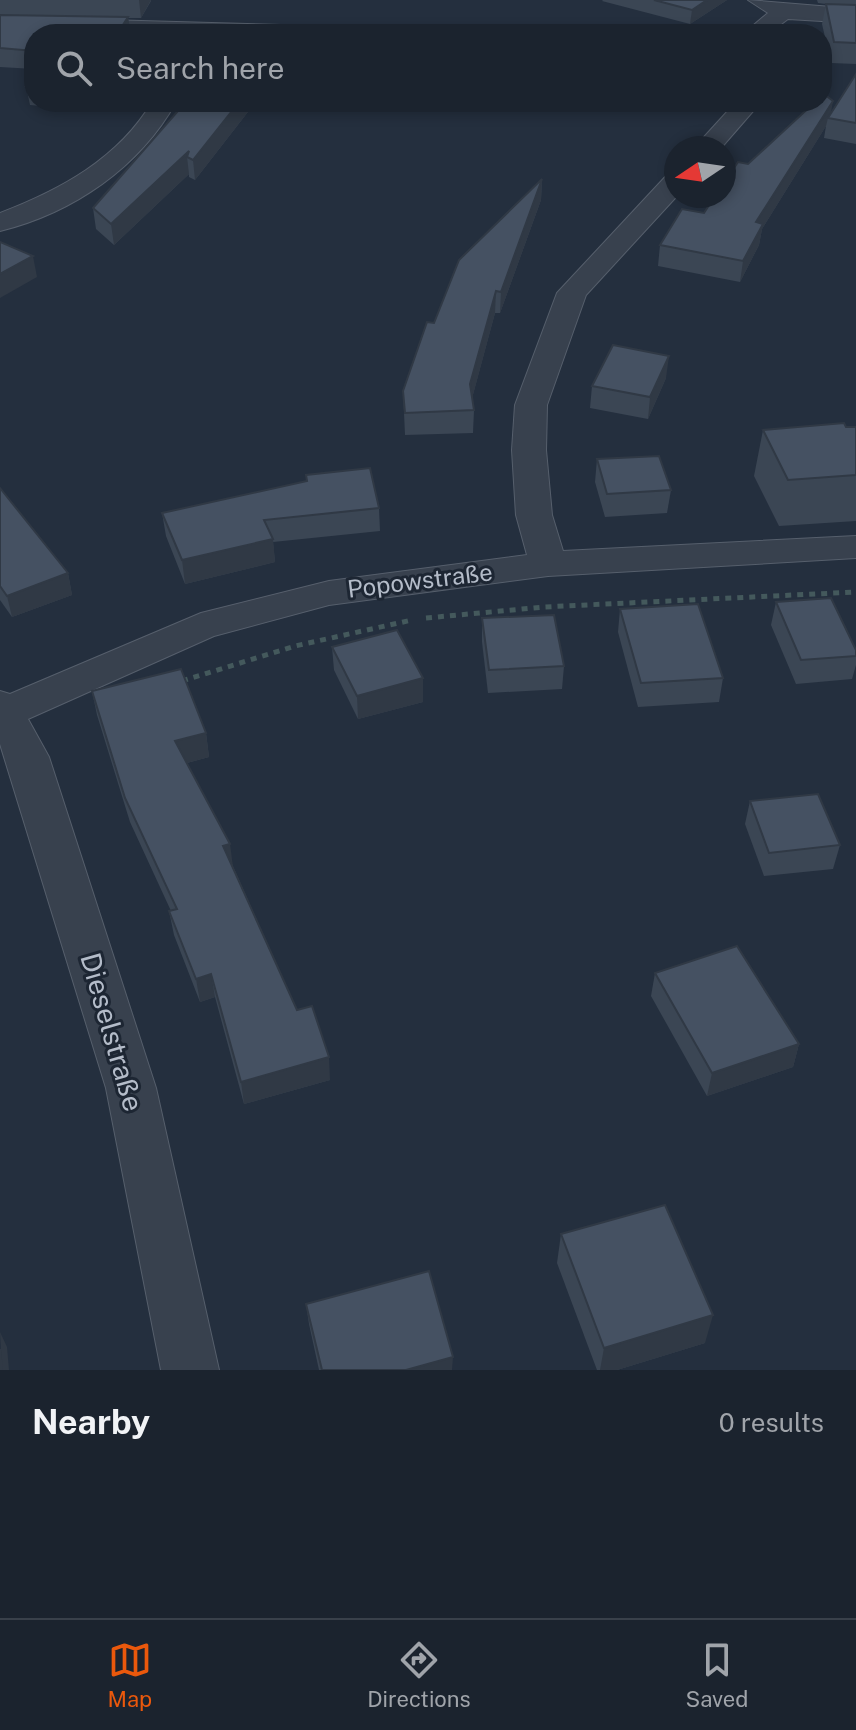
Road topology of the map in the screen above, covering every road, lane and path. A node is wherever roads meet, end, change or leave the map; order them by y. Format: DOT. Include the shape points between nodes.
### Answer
graph roads {
  1 [pos="759,0"];
  2 [pos="783,12"];
  3 [pos="856,16"];
  4 [pos="0,24"];
  5 [pos="24,24"];
  6 [pos="767,24"];
  7 [pos="157,112"];
  8 [pos="740,112"];
  9 [pos="718,136"];
  10 [pos="664,194"];
  11 [pos="0,223"];
  12 [pos="856,547"];
  13 [pos="548,564"];
  14 [pos="856,592"];
  15 [pos="178,683"];
  16 [pos="3,708"];
  17 [pos="190,1370"];
  1 -- 2 [label="street"];
  2 -- 3 [label="street"];
  2 -- 6 [label="street"];
  4 -- 5 [label="street"];
  7 -- 11 [label="street" via="132,147 86,183"];
  8 -- 9 [label="street"];
  10 -- 13 [label="street" via="572,293 531,405 534,515"];
  12 -- 13 [label="street, Popowstraße"];
  13 -- 16 [label="street, Popowstraße" via="329,593 201,626"];
  14 -- 15 [label="path" via="544,607 416,619 295,646"];
  16 -- 17 [label="street, Dieselstraße" via="28,757 131,1088"];
}
